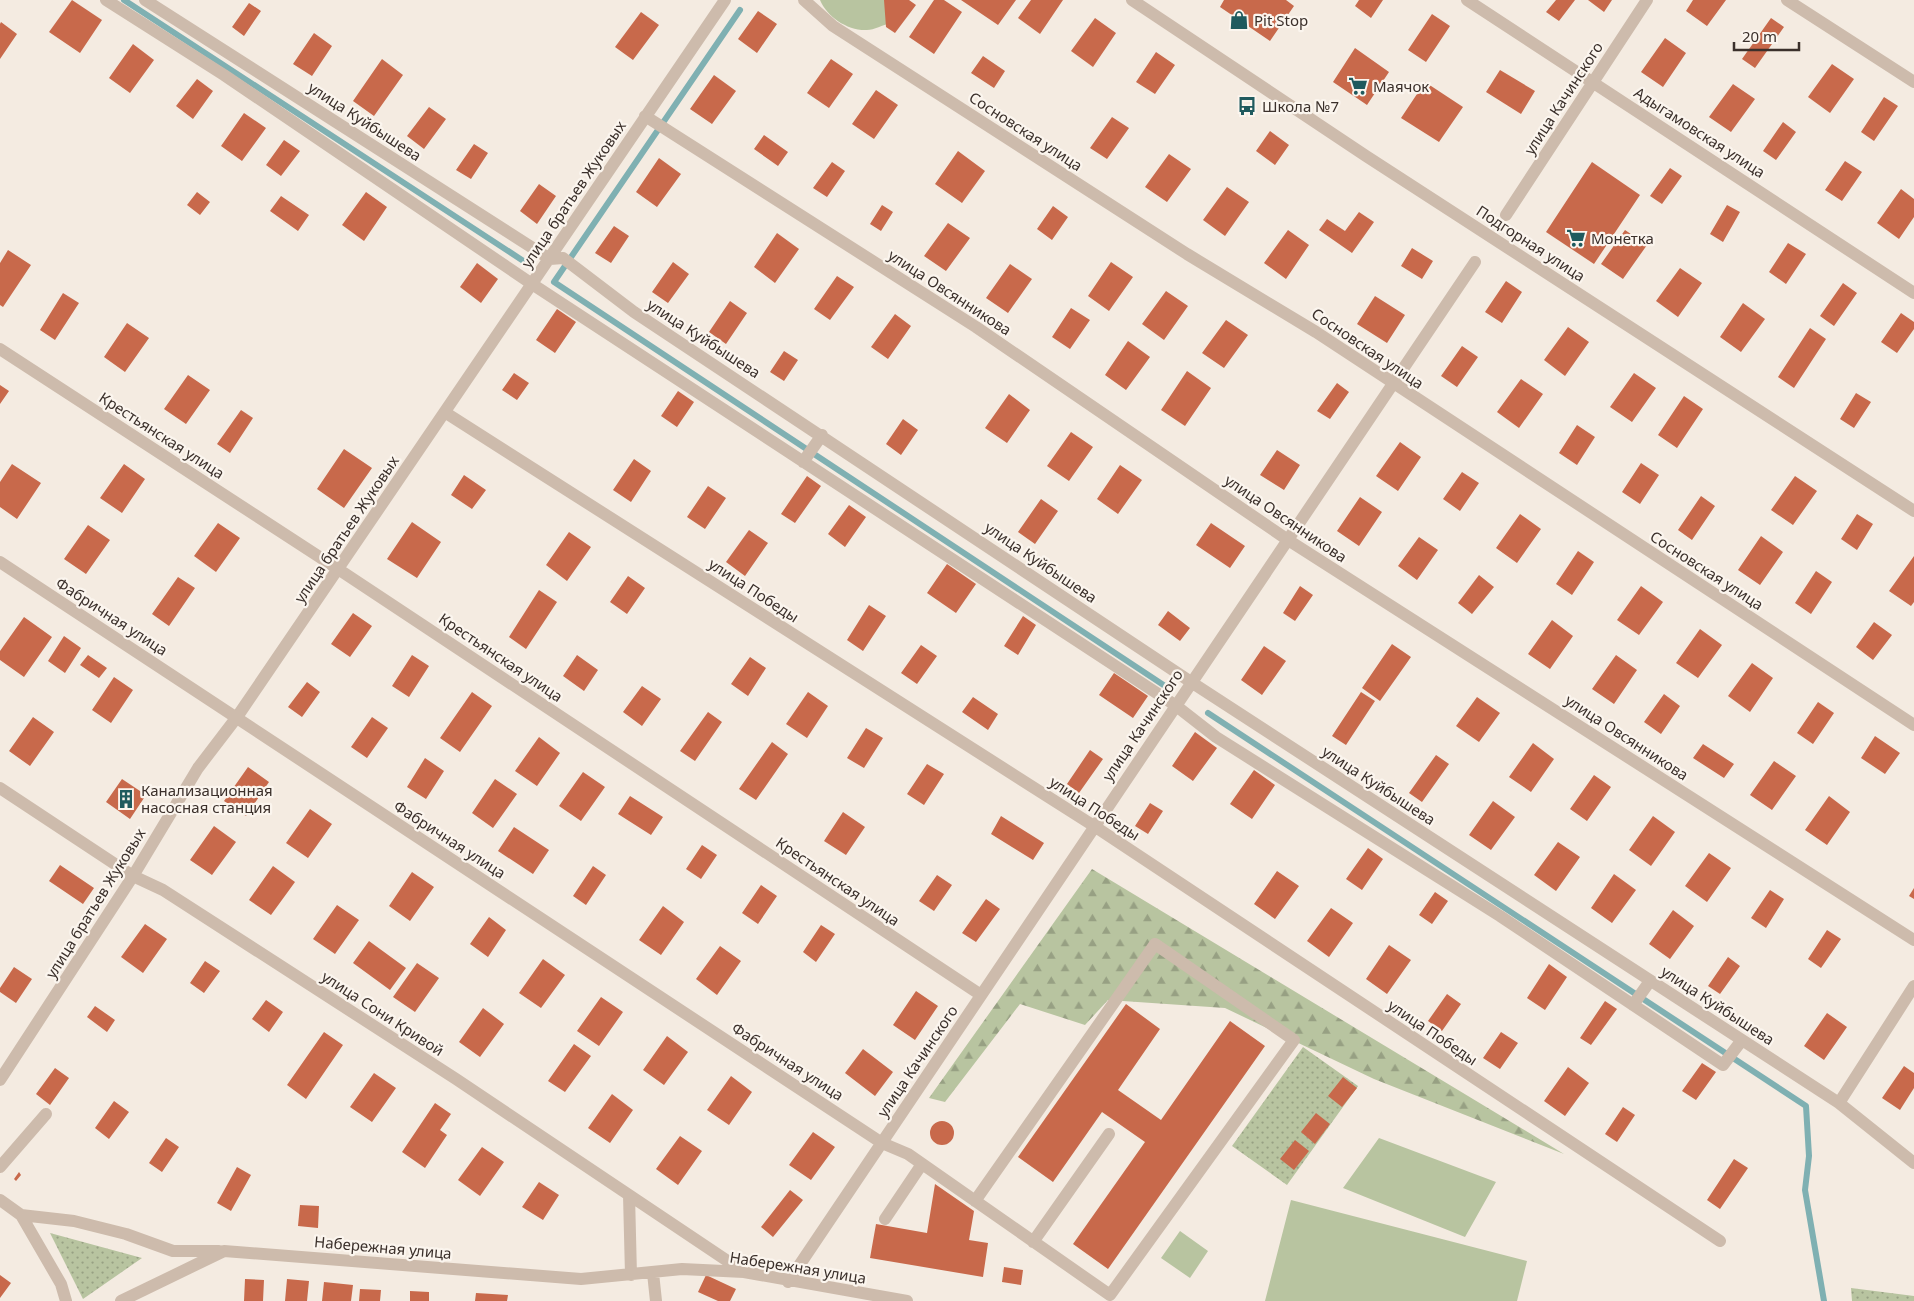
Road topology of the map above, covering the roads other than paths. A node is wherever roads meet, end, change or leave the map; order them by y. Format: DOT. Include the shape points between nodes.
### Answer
graph roads {
  1 [pos="106,0"];
  2 [pos="145,0"];
  3 [pos="725,0"];
  4 [pos="804,0"];
  5 [pos="1132,0"];
  6 [pos="1467,0"];
  7 [pos="1647,0"];
  8 [pos="1787,0"];
  9 [pos="1593,81"];
  10 [pos="1914,82"];
  11 [pos="645,116"];
  12 [pos="1506,215"];
  13 [pos="550,259"];
  14 [pos="1475,262"];
  15 [pos="532,284"];
  16 [pos="1914,294"];
  17 [pos="0,349"];
  18 [pos="1392,384"];
  19 [pos="446,413"];
  20 [pos="822,435"];
  21 [pos="803,462"];
  22 [pos="1914,511"];
  23 [pos="1288,540"];
  24 [pos="0,562"];
  25 [pos="338,569"];
  26 [pos="1190,682"];
  27 [pos="1175,705"];
  28 [pos="237,718"];
  29 [pos="1914,725"];
  30 [pos="0,788"];
  31 [pos="1094,826"];
  32 [pos="133,876"];
  33 [pos="1914,940"];
  34 [pos="1650,980"];
  35 [pos="1914,986"];
  36 [pos="981,995"];
  37 [pos="1633,1005"];
  38 [pos="1742,1040"];
  39 [pos="0,1080"];
  40 [pos="1840,1103"];
  41 [pos="46,1114"];
  42 [pos="1109,1134"];
  43 [pos="882,1142"];
  44 [pos="1914,1163"];
  45 [pos="922,1164"];
  46 [pos="0,1167"];
  47 [pos="629,1195"];
  48 [pos="0,1200"];
  49 [pos="974,1201"];
  50 [pos="21,1215"];
  51 [pos="885,1219"];
  52 [pos="1720,1241"];
  53 [pos="1033,1242"];
  54 [pos="224,1251"];
  55 [pos="744,1272"];
  56 [pos="654,1274"];
  57 [pos="631,1275"];
  58 [pos="788,1282"];
  59 [pos="1108,1298"];
  60 [pos="66,1301"];
  61 [pos="121,1301"];
  62 [pos="656,1301"];
  63 [pos="907,1301"];
  1 -- 15 [label="street"];
  2 -- 13 [label="street, улица Куйбышева"];
  3 -- 11 [label="street, улица братьев Жуковых"];
  4 -- 18 [label="street, Сосновская улица" via="833,26 1187,254 1316,332"];
  5 -- 22 [label="street, Подгорная улица" via="1366,156"];
  6 -- 9 [label="street, Адыгамовская улица"];
  7 -- 9 [label="street, улица Качинского"];
  8 -- 10 [label="street"];
  9 -- 12 [label="street, улица Качинского"];
  9 -- 16 [label="street, Адыгамовская улица"];
  11 -- 13 [label="street, улица братьев Жуковых"];
  11 -- 23 [label="street, улица Овсянникова" via="976,327"];
  13 -- 15 [label="street, улица братьев Жуковых"];
  13 -- 20 [label="street, улица Куйбышева" via="563,258 634,312"];
  14 -- 18 [label="street, улица Качинского"];
  15 -- 19 [label="street, улица братьев Жуковых"];
  15 -- 21 [label="street"];
  17 -- 25 [label="street, Крестьянская улица"];
  18 -- 23 [label="street, улица Качинского"];
  18 -- 29 [label="street, Сосновская улица"];
  19 -- 25 [label="street, улица братьев Жуковых"];
  19 -- 31 [label="street, улица Победы"];
  20 -- 21 [label="street"];
  20 -- 26 [label="street, улица Куйбышева"];
  21 -- 27 [label="street"];
  23 -- 26 [label="street, улица Качинского"];
  23 -- 33 [label="street, улица Овсянникова"];
  24 -- 28 [label="street, Фабричная улица"];
  25 -- 28 [label="street, улица братьев Жуковых"];
  25 -- 36 [label="street, Крестьянская улица"];
  26 -- 27 [label="street, улица Качинского"];
  26 -- 34 [label="street, улица Куйбышева"];
  27 -- 31 [label="street, улица Качинского"];
  27 -- 37 [label="street" via="1216,737 1500,916"];
  28 -- 32 [label="street, улица братьев Жуковых" via="198,768"];
  28 -- 43 [label="street, Фабричная улица"];
  30 -- 32 [label="street, улица Сони Кривой"];
  31 -- 36 [label="street, улица Качинского"];
  31 -- 52 [label="street, улица Победы"];
  32 -- 39 [label="street, улица братьев Жуковых"];
  32 -- 47 [label="street, улица Сони Кривой" via="163,890"];
  34 -- 37 [label="street"];
  34 -- 38 [label="street, улица Куйбышева"];
  35 -- 40 [label="street"];
  36 -- 43 [label="street, улица Качинского"];
  37 -- 38 [label="street" via="1723,1065"];
  38 -- 40 [label="street, улица Куйбышева"];
  40 -- 44 [label="street, улица Куйбышева"];
  41 -- 46 [label="street"];
  42 -- 53 [label="street"];
  43 -- 45 [label="street, Фабричная улица"];
  43 -- 58 [label="street, улица Качинского"];
  45 -- 49 [label="street, Фабричная улица"];
  45 -- 51 [label="street"];
  47 -- 55 [label="street, улица Сони Кривой"];
  47 -- 57 [label="street"];
  48 -- 50 [label="street"];
  49 -- 53 [label="street, Фабричная улица"];
  49 -- 59 [label="street" via="1156,944 1294,1040 1203,1176"];
  50 -- 54 [label="street, Набережная улица" via="74,1221 126,1234 173,1251"];
  50 -- 60 [label="street" via="61,1284"];
  53 -- 59 [label="street, Фабричная улица"];
  54 -- 57 [label="street, Набережная улица" via="581,1279"];
  54 -- 61 [label="street"];
  55 -- 56 [label="street, Набережная улица" via="682,1269"];
  55 -- 58 [label="street, Набережная улица"];
  56 -- 57 [label="street, Набережная улица"];
  56 -- 62 [label="street"];
  58 -- 63 [label="street, Набережная улица"];
}
